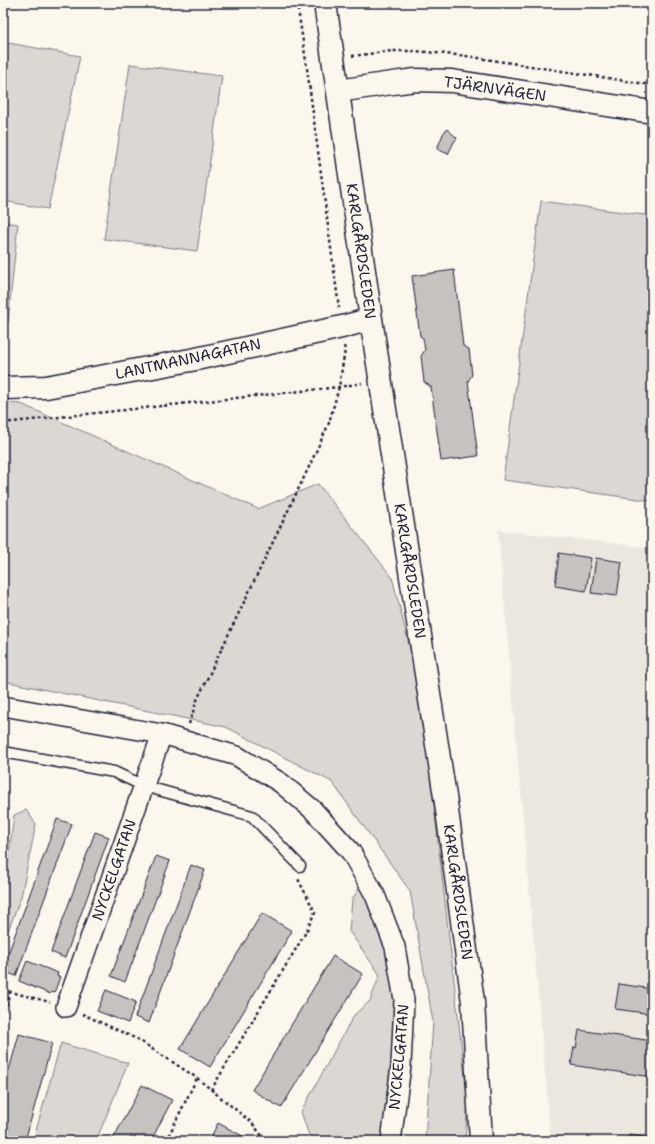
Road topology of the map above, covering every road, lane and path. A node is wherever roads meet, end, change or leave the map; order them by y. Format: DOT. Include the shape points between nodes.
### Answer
graph roads {
  1 [pos="297,3"];
  2 [pos="325,3"];
  3 [pos="338,91"];
  4 [pos="652,112"];
  5 [pos="371,319"];
  6 [pos="342,326"];
  7 [pos="380,380"];
  8 [pos="339,387"];
  9 [pos="3,388"];
  10 [pos="3,423"];
  11 [pos="3,706"];
  12 [pos="162,734"];
  13 [pos="184,740"];
  14 [pos="3,752"];
  15 [pos="144,786"];
  16 [pos="300,866"];
  17 [pos="3,990"];
  18 [pos="10,992"];
  19 [pos="66,1007"];
  20 [pos="3,1016"];
  21 [pos="197,1078"];
  22 [pos="211,1090"];
  23 [pos="166,1141"];
  24 [pos="266,1141"];
  25 [pos="391,1141"];
  26 [pos="481,1141"];
  1 -- 6 [label="path"];
  2 -- 3 [label="street, KARLGÅRDSLEDEN"];
  3 -- 4 [label="street, TJÄRNVÄGEN" via="416,80 452,81"];
  3 -- 5 [label="street, KARLGÅRDSLEDEN"];
  5 -- 6 [label="street, LANTMANNAGATAN"];
  5 -- 7 [label="street, KARLGÅRDSLEDEN"];
  6 -- 8 [label="path" via="345,350"];
  6 -- 9 [label="street, LANTMANNAGATAN" via="196,359 46,387"];
  7 -- 8 [label="path"];
  7 -- 26 [label="street, KARLGÅRDSLEDEN" via="446,803 473,1002"];
  8 -- 10 [label="path"];
  8 -- 13 [label="path" via="329,422 197,700"];
  11 -- 12 [label="street, NYCKELGATAN"];
  12 -- 13 [label="street, NYCKELGATAN"];
  12 -- 15 [label="street, NYCKELGATAN"];
  13 -- 25 [label="street, NYCKELGATAN" via="236,756 281,783 313,810 351,852 375,895 395,947 404,1000 401,1066"];
  14 -- 15 [label="lane" via="114,772"];
  15 -- 16 [label="lane" via="252,816"];
  15 -- 19 [label="street, NYCKELGATAN"];
  16 -- 22 [label="path" via="297,877 315,912 306,932"];
  17 -- 18 [label="path"];
  18 -- 19 [label="path"];
  18 -- 20 [label="path"];
  19 -- 21 [label="path" via="137,1039"];
  21 -- 22 [label="path"];
  21 -- 23 [label="path"];
  22 -- 24 [label="path" via="252,1123"];
}
